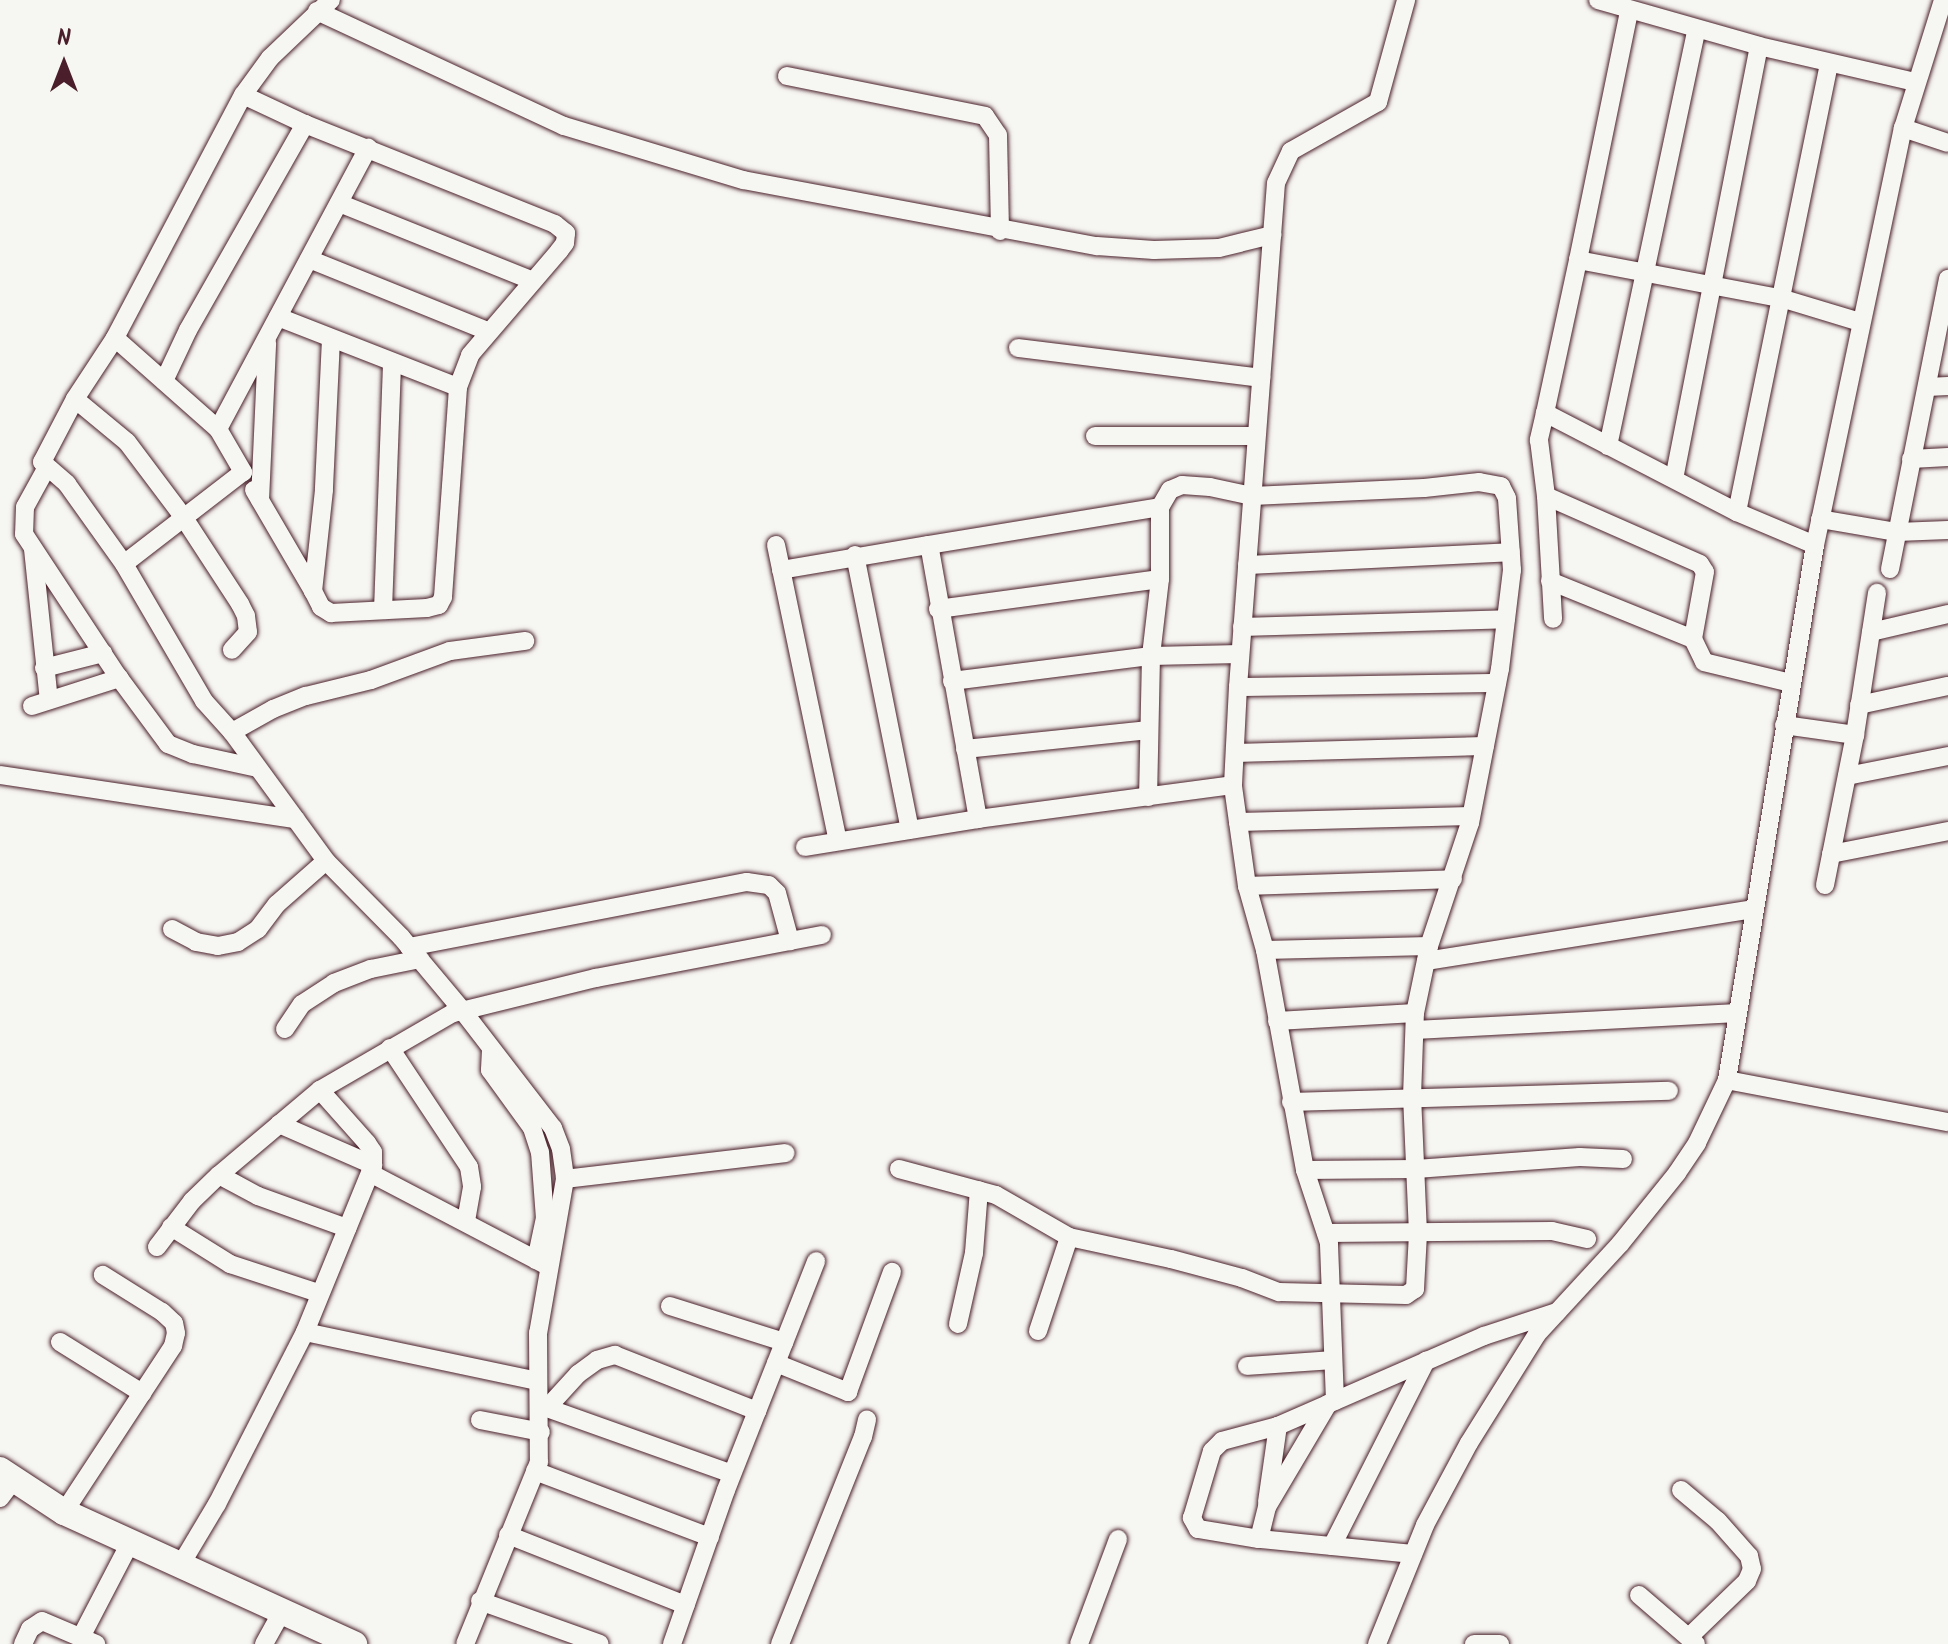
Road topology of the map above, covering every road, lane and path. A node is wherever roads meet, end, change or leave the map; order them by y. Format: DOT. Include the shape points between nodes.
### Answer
graph roads {
  1 [pos="1406,0"];
  2 [pos="1598,0"];
  3 [pos="1943,0"];
  4 [pos="324,6"];
  5 [pos="1628,17"];
  6 [pos="1695,35"];
  7 [pos="1758,52"];
  8 [pos="1829,64"];
  9 [pos="787,76"];
  10 [pos="1915,82"];
  11 [pos="243,95"];
  12 [pos="305,124"];
  13 [pos="1903,128"];
  14 [pos="1948,143"];
  15 [pos="368,148"];
  16 [pos="339,203"];
  17 [pos="1000,231"];
  18 [pos="1272,235"];
  19 [pos="309,259"];
  20 [pos="1578,260"];
  21 [pos="1646,273"];
  22 [pos="1948,279"];
  23 [pos="533,281"];
  24 [pos="1710,285"];
  25 [pos="1784,299"];
  26 [pos="1944,312"];
  27 [pos="278,317"];
  28 [pos="1860,322"];
  29 [pos="487,331"];
  30 [pos="115,338"];
  31 [pos="267,338"];
  32 [pos="331,339"];
  33 [pos="1018,348"];
  34 [pos="392,364"];
  35 [pos="1261,378"];
  36 [pos="164,381"];
  37 [pos="1948,386"];
  38 [pos="458,387"];
  39 [pos="1927,387"];
  40 [pos="75,399"];
  41 [pos="1545,413"];
  42 [pos="218,429"];
  43 [pos="1095,436"];
  44 [pos="1256,436"];
  45 [pos="1608,446"];
  46 [pos="1948,457"];
  47 [pos="1911,459"];
  48 [pos="47,467"];
  49 [pos="243,472"];
  50 [pos="1674,479"];
  51 [pos="1252,496"];
  52 [pos="1546,496"];
  53 [pos="260,500"];
  54 [pos="1160,507"];
  55 [pos="1737,512"];
  56 [pos="184,518"];
  57 [pos="1820,519"];
  58 [pos="1948,530"];
  59 [pos="1897,532"];
  60 [pos="776,545"];
  61 [pos="929,545"];
  62 [pos="1815,545"];
  63 [pos="33,547"];
  64 [pos="1511,552"];
  65 [pos="855,555"];
  66 [pos="124,564"];
  67 [pos="1247,565"];
  68 [pos="1890,569"];
  69 [pos="781,570"];
  70 [pos="1160,579"];
  71 [pos="1550,581"];
  72 [pos="313,591"];
  73 [pos="1877,593"];
  74 [pos="938,609"];
  75 [pos="383,610"];
  76 [pos="1948,614"];
  77 [pos="1506,619"];
  78 [pos="1553,619"];
  79 [pos="1242,627"];
  80 [pos="1871,632"];
  81 [pos="1693,639"];
  82 [pos="525,641"];
  83 [pos="232,650"];
  84 [pos="103,653"];
  85 [pos="1240,654"];
  86 [pos="1151,656"];
  87 [pos="44,668"];
  88 [pos="120,678"];
  89 [pos="952,681"];
  90 [pos="1497,683"];
  91 [pos="1791,683"];
  92 [pos="1948,686"];
  93 [pos="1238,687"];
  94 [pos="1859,705"];
  95 [pos="1784,725"];
  96 [pos="1149,730"];
  97 [pos="232,732"];
  98 [pos="1855,735"];
  99 [pos="1485,746"];
  100 [pos="965,749"];
  101 [pos="1235,753"];
  102 [pos="1948,756"];
  103 [pos="258,768"];
  104 [pos="0,775"];
  105 [pos="1847,776"];
  106 [pos="1233,785"];
  107 [pos="1148,797"];
  108 [pos="1471,816"];
  109 [pos="296,819"];
  110 [pos="978,819"];
  111 [pos="1238,822"];
  112 [pos="910,830"];
  113 [pos="1948,831"];
  114 [pos="838,841"];
  115 [pos="805,847"];
  116 [pos="1831,854"];
  117 [pos="326,861"];
  118 [pos="1453,879"];
  119 [pos="1825,885"];
  120 [pos="1247,886"];
  121 [pos="1753,909"];
  122 [pos="172,929"];
  123 [pos="822,935"];
  124 [pos="790,941"];
  125 [pos="1265,950"];
  126 [pos="414,953"];
  127 [pos="1428,954"];
  128 [pos="462,1010"];
  129 [pos="1738,1013"];
  130 [pos="1277,1021"];
  131 [pos="1415,1022"];
  132 [pos="285,1029"];
  133 [pos="390,1048"];
  134 [pos="491,1050"];
  135 [pos="1727,1080"];
  136 [pos="320,1090"];
  137 [pos="1669,1091"];
  138 [pos="1412,1097"];
  139 [pos="1291,1102"];
  140 [pos="1948,1122"];
  141 [pos="279,1124"];
  142 [pos="785,1153"];
  143 [pos="1623,1159"];
  144 [pos="371,1169"];
  145 [pos="899,1169"];
  146 [pos="1416,1169"];
  147 [pos="1305,1170"];
  148 [pos="219,1175"];
  149 [pos="565,1179"];
  150 [pos="979,1190"];
  151 [pos="466,1222"];
  152 [pos="171,1227"];
  153 [pos="347,1228"];
  154 [pos="1326,1233"];
  155 [pos="1418,1233"];
  156 [pos="1069,1237"];
  157 [pos="1587,1239"];
  158 [pos="157,1247"];
  159 [pos="816,1261"];
  160 [pos="542,1263"];
  161 [pos="892,1272"];
  162 [pos="103,1275"];
  163 [pos="318,1293"];
  164 [pos="1329,1296"];
  165 [pos="670,1306"];
  166 [pos="1558,1312"];
  167 [pos="958,1324"];
  168 [pos="1038,1331"];
  169 [pos="305,1332"];
  170 [pos="60,1342"];
  171 [pos="784,1342"];
  172 [pos="1332,1360"];
  173 [pos="1426,1361"];
  174 [pos="776,1363"];
  175 [pos="1247,1366"];
  176 [pos="537,1381"];
  177 [pos="142,1393"];
  178 [pos="1332,1402"];
  179 [pos="543,1407"];
  180 [pos="757,1411"];
  181 [pos="867,1419"];
  182 [pos="480,1420"];
  183 [pos="1278,1426"];
  184 [pos="541,1432"];
  185 [pos="535,1471"];
  186 [pos="732,1474"];
  187 [pos="4,1483"];
  188 [pos="1681,1490"];
  189 [pos="1267,1507"];
  190 [pos="64,1512"];
  191 [pos="508,1535"];
  192 [pos="710,1537"];
  193 [pos="1118,1539"];
  194 [pos="1259,1539"];
  195 [pos="130,1543"];
  196 [pos="1332,1546"];
  197 [pos="1413,1554"];
  198 [pos="180,1566"];
  199 [pos="1639,1595"];
  200 [pos="480,1601"];
  201 [pos="686,1605"];
  202 [pos="281,1613"];
  203 [pos="88,1640"];
  204 [pos="1692,1640"];
  205 [pos="23,1644"];
  206 [pos="264,1644"];
  207 [pos="354,1644"];
  208 [pos="465,1644"];
  209 [pos="600,1644"];
  210 [pos="672,1644"];
  211 [pos="780,1644"];
  212 [pos="1079,1644"];
  213 [pos="1377,1644"];
  214 [pos="1474,1644"];
  215 [pos="1500,1644"];
  1 -- 18 [label="street" via="1378,102 1291,151 1276,183"];
  2 -- 8 [label="street"];
  3 -- 10 [label="street"];
  4 -- 11 [label="street" via="270,58"];
  4 -- 17 [label="street" via="564,126 743,180"];
  5 -- 20 [label="street"];
  6 -- 21 [label="street"];
  7 -- 24 [label="street"];
  8 -- 10 [label="street"];
  8 -- 25 [label="street"];
  9 -- 17 [label="street" via="985,116 998,135"];
  10 -- 13 [label="street"];
  11 -- 12 [label="street"];
  11 -- 30 [label="street"];
  12 -- 15 [label="street"];
  12 -- 36 [label="street"];
  13 -- 14 [label="street"];
  13 -- 28 [label="street"];
  15 -- 16 [label="street"];
  15 -- 23 [label="street" via="555,224 566,233 565,243"];
  16 -- 19 [label="street"];
  16 -- 23 [label="street"];
  17 -- 18 [label="street" via="1154,250 1219,248"];
  18 -- 35 [label="street"];
  19 -- 27 [label="street"];
  19 -- 29 [label="street"];
  20 -- 21 [label="street"];
  20 -- 41 [label="street"];
  21 -- 24 [label="street"];
  21 -- 45 [label="street"];
  22 -- 26 [label="street"];
  23 -- 29 [label="street"];
  24 -- 25 [label="street"];
  24 -- 50 [label="street"];
  25 -- 28 [label="street"];
  25 -- 55 [label="street"];
  26 -- 39 [label="street"];
  27 -- 31 [label="street"];
  27 -- 32 [label="street"];
  28 -- 57 [label="street"];
  29 -- 38 [label="street" via="470,355"];
  30 -- 36 [label="street"];
  30 -- 40 [label="street"];
  31 -- 42 [label="street"];
  31 -- 53 [label="street"];
  32 -- 34 [label="street"];
  32 -- 72 [label="street"];
  33 -- 35 [label="street"];
  34 -- 38 [label="street"];
  34 -- 75 [label="street"];
  35 -- 44 [label="street"];
  36 -- 42 [label="street"];
  37 -- 39 [label="street"];
  38 -- 75 [label="street" via="443,597 439,605 427,608"];
  39 -- 47 [label="street"];
  40 -- 48 [label="street" via="42,462"];
  40 -- 56 [label="street" via="127,442"];
  41 -- 45 [label="street"];
  41 -- 52 [label="street" via="1539,440"];
  42 -- 49 [label="street"];
  43 -- 44 [label="street"];
  44 -- 51 [label="street"];
  45 -- 50 [label="street"];
  46 -- 47 [label="street"];
  47 -- 59 [label="street"];
  48 -- 63 [label="street" via="22,522"];
  48 -- 66 [label="street" via="67,484"];
  49 -- 53 [label="street"];
  49 -- 56 [label="street"];
  50 -- 55 [label="street"];
  51 -- 54 [label="street" via="1182,485 1170,490"];
  51 -- 64 [label="street" via="1495,482 1507,498"];
  51 -- 67 [label="street"];
  52 -- 71 [label="street"];
  52 -- 81 [label="street" via="1700,564 1705,572"];
  53 -- 72 [label="street"];
  54 -- 61 [label="street"];
  54 -- 70 [label="street"];
  55 -- 62 [label="street"];
  56 -- 66 [label="street"];
  56 -- 83 [label="street" via="246,616 248,636"];
  57 -- 59 [label="street"];
  57 -- 62 [label="street"];
  58 -- 59 [label="street"];
  59 -- 68 [label="street"];
  60 -- 69 [label="street"];
  61 -- 65 [label="street"];
  61 -- 74 [label="street"];
  62 -- 91 [label="street"];
  63 -- 84 [label="street"];
  63 -- 87 [label="street"];
  64 -- 67 [label="street"];
  64 -- 77 [label="street"];
  65 -- 69 [label="street"];
  65 -- 112 [label="street"];
  66 -- 97 [label="street" via="204,701"];
  67 -- 79 [label="street"];
  69 -- 114 [label="street"];
  70 -- 74 [label="street"];
  70 -- 86 [label="street"];
  71 -- 78 [label="street"];
  71 -- 81 [label="street"];
  72 -- 75 [label="street" via="331,613"];
  73 -- 80 [label="street"];
  74 -- 89 [label="street"];
  76 -- 80 [label="street"];
  77 -- 79 [label="street"];
  77 -- 90 [label="street"];
  79 -- 85 [label="street"];
  80 -- 94 [label="street"];
  81 -- 91 [label="street" via="1704,662"];
  82 -- 97 [label="street" via="450,651 371,680 306,696"];
  84 -- 87 [label="street"];
  84 -- 88 [label="street"];
  85 -- 86 [label="street"];
  85 -- 93 [label="street"];
  86 -- 89 [label="street"];
  86 -- 96 [label="street"];
  87 -- 88 [label="street" via="40,703"];
  88 -- 103 [label="street" via="168,744"];
  89 -- 100 [label="street"];
  90 -- 93 [label="street"];
  90 -- 99 [label="street"];
  91 -- 95 [label="street"];
  92 -- 94 [label="street"];
  93 -- 101 [label="street"];
  94 -- 98 [label="street"];
  95 -- 98 [label="street"];
  95 -- 121 [label="street"];
  96 -- 100 [label="street"];
  96 -- 107 [label="street"];
  97 -- 103 [label="street"];
  98 -- 105 [label="street"];
  99 -- 101 [label="street"];
  99 -- 108 [label="street"];
  100 -- 110 [label="street"];
  101 -- 106 [label="street"];
  102 -- 105 [label="street"];
  103 -- 109 [label="street"];
  104 -- 109 [label="street"];
  105 -- 116 [label="street"];
  106 -- 107 [label="street"];
  106 -- 111 [label="street"];
  107 -- 110 [label="street"];
  108 -- 111 [label="street"];
  108 -- 118 [label="street"];
  109 -- 117 [label="street"];
  110 -- 112 [label="street"];
  111 -- 120 [label="street"];
  112 -- 114 [label="street"];
  113 -- 116 [label="street"];
  114 -- 115 [label="street"];
  116 -- 119 [label="street"];
  117 -- 122 [label="street" via="238,942 207,944"];
  117 -- 126 [label="street"];
  118 -- 120 [label="street"];
  118 -- 127 [label="street"];
  120 -- 125 [label="street"];
  121 -- 127 [label="street"];
  121 -- 129 [label="street"];
  123 -- 124 [label="street"];
  124 -- 126 [label="street" via="777,893 769,885 747,882"];
  124 -- 128 [label="street"];
  125 -- 127 [label="street"];
  125 -- 130 [label="street"];
  126 -- 128 [label="street"];
  126 -- 132 [label="street" via="334,983 302,1004"];
  127 -- 131 [label="street"];
  128 -- 133 [label="street"];
  128 -- 134 [label="street"];
  129 -- 131 [label="street"];
  129 -- 135 [label="street"];
  130 -- 131 [label="street"];
  130 -- 139 [label="street"];
  131 -- 138 [label="street"];
  133 -- 136 [label="street"];
  133 -- 151 [label="street" via="469,1167 472,1187"];
  134 -- 149 [label="street" via="553,1128"];
  134 -- 160 [label="street" via="490,1070 532,1128 540,1152"];
  135 -- 140 [label="street"];
  135 -- 166 [label="street" via="1677,1173"];
  136 -- 141 [label="street"];
  136 -- 144 [label="street" via="373,1152"];
  137 -- 138 [label="street"];
  138 -- 139 [label="street"];
  138 -- 146 [label="street"];
  139 -- 147 [label="street"];
  141 -- 144 [label="street"];
  141 -- 148 [label="street"];
  142 -- 149 [label="street"];
  143 -- 146 [label="street" via="1580,1157"];
  144 -- 151 [label="street"];
  144 -- 153 [label="street"];
  145 -- 150 [label="street"];
  146 -- 147 [label="street"];
  146 -- 155 [label="street"];
  147 -- 154 [label="street"];
  148 -- 152 [label="street"];
  148 -- 153 [label="street" via="258,1196"];
  149 -- 160 [label="street"];
  150 -- 156 [label="street"];
  150 -- 167 [label="street" via="974,1253"];
  151 -- 160 [label="street"];
  152 -- 158 [label="street"];
  152 -- 163 [label="street" via="230,1264"];
  153 -- 163 [label="street"];
  154 -- 155 [label="street"];
  154 -- 164 [label="street"];
  155 -- 157 [label="street" via="1552,1231"];
  155 -- 164 [label="street" via="1415,1289 1406,1295"];
  156 -- 164 [label="street" via="1171,1259 1279,1292"];
  156 -- 168 [label="street"];
  159 -- 171 [label="street"];
  160 -- 176 [label="street"];
  161 -- 174 [label="street" via="848,1392"];
  162 -- 177 [label="street" via="174,1323 173,1346"];
  163 -- 169 [label="street"];
  164 -- 172 [label="street"];
  165 -- 171 [label="street"];
  166 -- 173 [label="street"];
  166 -- 197 [label="street" via="1537,1334 1469,1443"];
  169 -- 176 [label="street"];
  169 -- 198 [label="street"];
  170 -- 177 [label="street"];
  171 -- 174 [label="street"];
  172 -- 175 [label="street"];
  172 -- 178 [label="street"];
  173 -- 178 [label="street"];
  173 -- 196 [label="street"];
  174 -- 180 [label="street"];
  176 -- 179 [label="street"];
  177 -- 190 [label="street"];
  178 -- 183 [label="street"];
  178 -- 189 [label="street"];
  179 -- 180 [label="street" via="597,1360 615,1355"];
  179 -- 184 [label="street"];
  179 -- 186 [label="street"];
  180 -- 186 [label="street"];
  181 -- 211 [label="street"];
  182 -- 184 [label="street"];
  183 -- 189 [label="street"];
  183 -- 194 [label="street" via="1217,1444 1192,1518 1203,1530"];
  184 -- 185 [label="street"];
  185 -- 191 [label="street"];
  185 -- 192 [label="street"];
  186 -- 192 [label="street"];
  187 -- 190 [label="main road"];
  188 -- 204 [label="street" via="1718,1521 1749,1556 1752,1569"];
  189 -- 194 [label="street"];
  190 -- 195 [label="main road"];
  191 -- 200 [label="street"];
  191 -- 201 [label="street"];
  192 -- 201 [label="street"];
  193 -- 212 [label="street"];
  194 -- 196 [label="street"];
  195 -- 198 [label="main road"];
  195 -- 203 [label="street"];
  196 -- 197 [label="street"];
  197 -- 213 [label="street"];
  198 -- 202 [label="main road"];
  199 -- 204 [label="street"];
  200 -- 208 [label="street"];
  200 -- 209 [label="street"];
  201 -- 210 [label="street"];
  202 -- 206 [label="street"];
  202 -- 207 [label="main road"];
  203 -- 205 [label="street" via="42,1621 30,1629"];
  214 -- 215 [label="street"];
}
